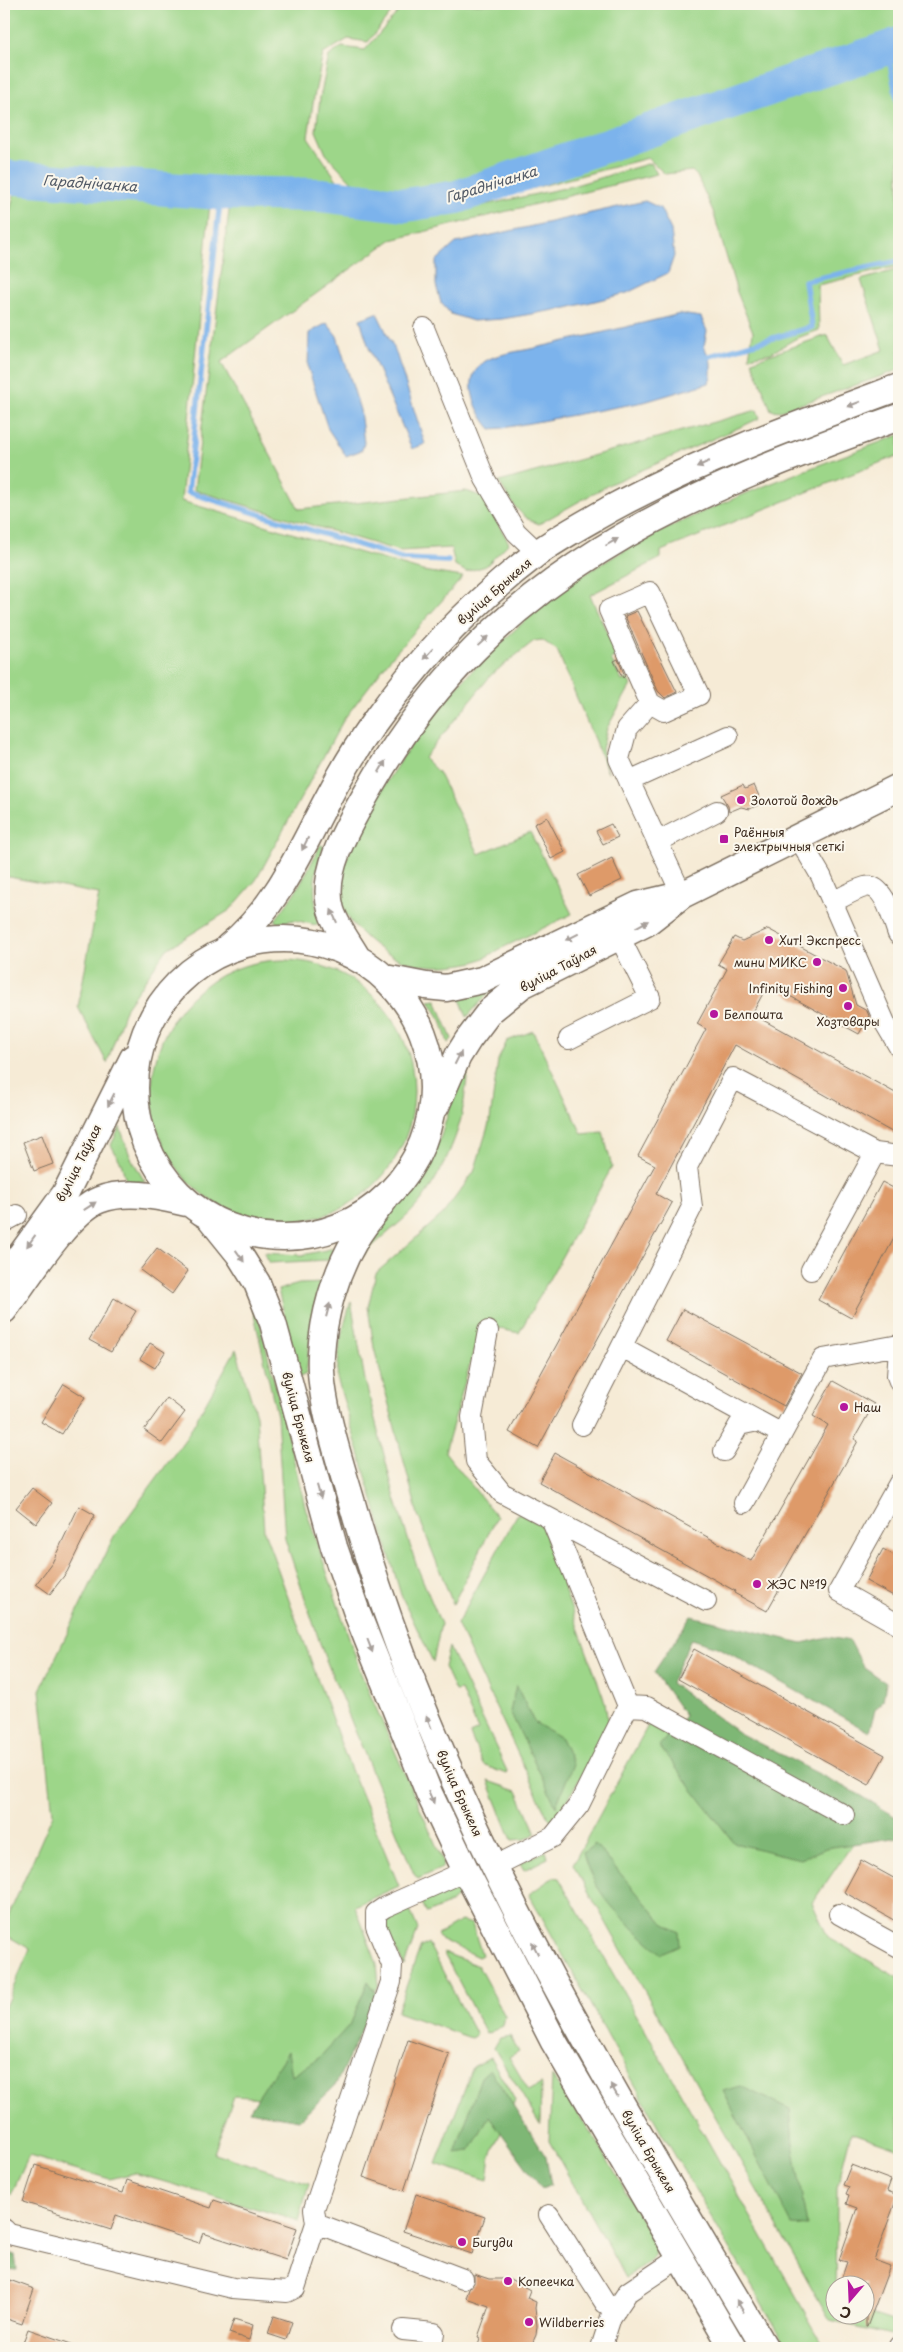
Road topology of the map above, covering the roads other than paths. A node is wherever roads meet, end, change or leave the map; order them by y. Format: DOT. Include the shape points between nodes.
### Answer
graph roads {
  1 [pos="424,328"];
  2 [pos="899,387"];
  3 [pos="899,417"];
  4 [pos="538,553"];
  5 [pos="650,703"];
  6 [pos="728,736"];
  7 [pos="629,781"];
  8 [pos="899,787"];
  9 [pos="717,810"];
  10 [pos="798,837"];
  11 [pos="657,842"];
  12 [pos="682,895"];
  13 [pos="833,902"];
  14 [pos="898,934"];
  15 [pos="618,936"];
  16 [pos="221,952"];
  17 [pos="358,958"];
  18 [pos="385,978"];
  19 [pos="569,1039"];
  20 [pos="141,1042"];
  21 [pos="899,1047"];
  22 [pos="430,1118"];
  23 [pos="875,1153"];
  24 [pos="899,1156"];
  25 [pos="385,1199"];
  26 [pos="187,1202"];
  27 [pos="210,1218"];
  28 [pos="811,1270"];
  29 [pos="4,1278"];
  30 [pos="4,1310"];
  31 [pos="488,1331"];
  32 [pos="622,1346"];
  33 [pos="899,1346"];
  34 [pos="899,1382"];
  35 [pos="758,1421"];
  36 [pos="582,1425"];
  37 [pos="782,1434"];
  38 [pos="724,1451"];
  39 [pos="899,1484"];
  40 [pos="744,1503"];
  41 [pos="551,1519"];
  42 [pos="706,1601"];
  43 [pos="899,1625"];
  44 [pos="628,1706"];
  45 [pos="844,1815"];
  46 [pos="493,1867"];
  47 [pos="466,1871"];
  48 [pos="839,1914"];
  49 [pos="899,1947"];
  50 [pos="549,2216"];
  51 [pos="316,2223"];
  52 [pos="4,2229"];
  53 [pos="679,2258"];
  54 [pos="463,2279"];
  55 [pos="616,2310"];
  56 [pos="403,2330"];
  57 [pos="431,2348"];
  58 [pos="601,2348"];
  59 [pos="733,2348"];
  60 [pos="765,2348"];
  1 -- 4 [label="lane" via="485,479 516,532"];
  2 -- 4 [label="main road, вуліца Брыкеля, one-way" via="706,462 630,498"];
  17 -- 3 [label="main road, one-way" via="331,911 328,890 332,863 354,815 393,748 465,658 554,580 646,522 717,486"];
  4 -- 16 [label="main road, вуліца Брыкеля, one-way" via="489,593 404,680 326,800 283,885 243,935"];
  5 -- 5 [label="lane" via="664,711 698,695 650,592 609,610"];
  5 -- 7 [label="lane" via="627,729 619,759"];
  6 -- 7 [label="lane"];
  7 -- 11 [label="lane"];
  8 -- 10 [label="main road, вуліца Таўлая"];
  9 -- 11 [label="lane"];
  10 -- 12 [label="main road, вуліца Таўлая"];
  10 -- 13 [label="lane"];
  11 -- 12 [label="lane"];
  15 -- 12 [label="main road, вуліца Таўлая, one-way" via="646,923"];
  12 -- 18 [label="main road, вуліца Таўлая, one-way" via="638,905 482,980 446,988"];
  13 -- 14 [label="lane" via="867,886 875,887 882,893"];
  13 -- 21 [label="lane" via="886,1026"];
  15 -- 19 [label="lane" via="650,998"];
  22 -- 15 [label="main road, вуліца Таўлая, one-way" via="458,1056 490,1011 522,985"];
  16 -- 17 [label="main road" via="255,941 290,939 326,945"];
  16 -- 20 [label="main road" via="195,968 172,989 154,1013"];
  17 -- 18 [label="main road"];
  18 -- 22 [label="main road" via="405,1001 421,1028 430,1057 433,1088"];
  20 -- 26 [label="main road" via="135,1070 134,1100 139,1129 150,1156 166,1181"];
  20 -- 29 [label="main road, вуліца Таўлая, one-way" via="65,1194"];
  22 -- 25 [label="main road" via="421,1148 406,1175"];
  23 -- 24 [label="lane"];
  23 -- 28 [label="lane"];
  23 -- 32 [label="lane" via="733,1078 687,1167 692,1207"];
  25 -- 27 [label="main road" via="340,1227 287,1238 234,1230"];
  46 -- 25 [label="main road, вуліца Брыкеля, one-way" via="442,1752 387,1612 365,1549 323,1389 320,1358 324,1325 338,1276 355,1240"];
  26 -- 27 [label="main road"];
  30 -- 26 [label="main road, вуліца Таўлая, one-way" via="56,1240 82,1211 99,1200 144,1194"];
  27 -- 47 [label="main road, вуліца Брыкеля, one-way" via="257,1283 274,1322 334,1547 357,1613 416,1760"];
  31 -- 41 [label="lane" via="472,1417 476,1461 502,1493"];
  32 -- 35 [label="lane"];
  32 -- 36 [label="lane"];
  33 -- 34 [label="lane"];
  33 -- 37 [label="lane" via="823,1359"];
  35 -- 37 [label="lane"];
  35 -- 38 [label="lane" via="739,1425"];
  37 -- 40 [label="lane"];
  39 -- 43 [label="lane" via="839,1591"];
  41 -- 42 [label="lane"];
  41 -- 44 [label="lane"];
  44 -- 45 [label="lane" via="647,1707"];
  44 -- 46 [label="lane" via="579,1805 553,1837"];
  60 -- 46 [label="main road, вуліца Брыкеля, one-way" via="560,1996"];
  47 -- 51 [label="lane" via="376,1913 376,1926 392,1965 391,1982 314,2209"];
  47 -- 53 [label="main road, вуліца Брыкеля" via="554,2042"];
  48 -- 49 [label="lane"];
  50 -- 55 [label="lane" via="605,2303"];
  51 -- 52 [label="lane" via="295,2288 287,2292 233,2288 9,2234"];
  51 -- 54 [label="lane"];
  53 -- 55 [label="lane" via="628,2292"];
  53 -- 59 [label="main road, вуліца Брыкеля"];
  55 -- 58 [label="lane"];
  56 -- 57 [label="lane" via="434,2333"];
}
